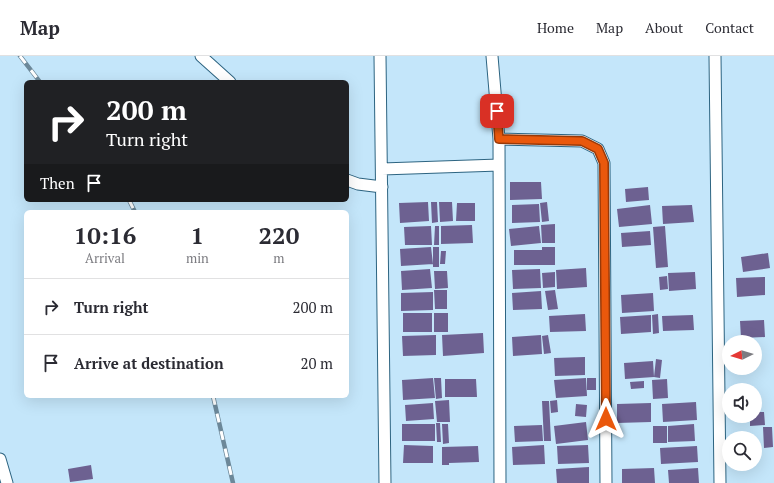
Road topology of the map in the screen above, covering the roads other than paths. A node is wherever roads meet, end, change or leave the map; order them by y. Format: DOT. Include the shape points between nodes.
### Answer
graph roads {
  1 [pos="201,56"];
  2 [pos="380,56"];
  3 [pos="492,56"];
  4 [pos="715,56"];
  5 [pos="228,80"];
  6 [pos="499,139"];
  7 [pos="499,165"];
  8 [pos="382,169"];
  9 [pos="349,181"];
  10 [pos="382,187"];
  11 [pos="0,459"];
  12 [pos="7,483"];
  13 [pos="385,483"];
  14 [pos="500,483"];
  15 [pos="606,483"];
  16 [pos="720,483"];
  1 -- 5 [label="street"];
  2 -- 8 [label="street"];
  3 -- 6 [label="street"];
  4 -- 16 [label="street"];
  6 -- 7 [label="street"];
  6 -- 15 [label="street" via="582,141 598,149 604,163"];
  7 -- 8 [label="street"];
  7 -- 14 [label="street"];
  8 -- 10 [label="street"];
  9 -- 10 [label="street"];
  10 -- 13 [label="street"];
  11 -- 12 [label="street"];
}
